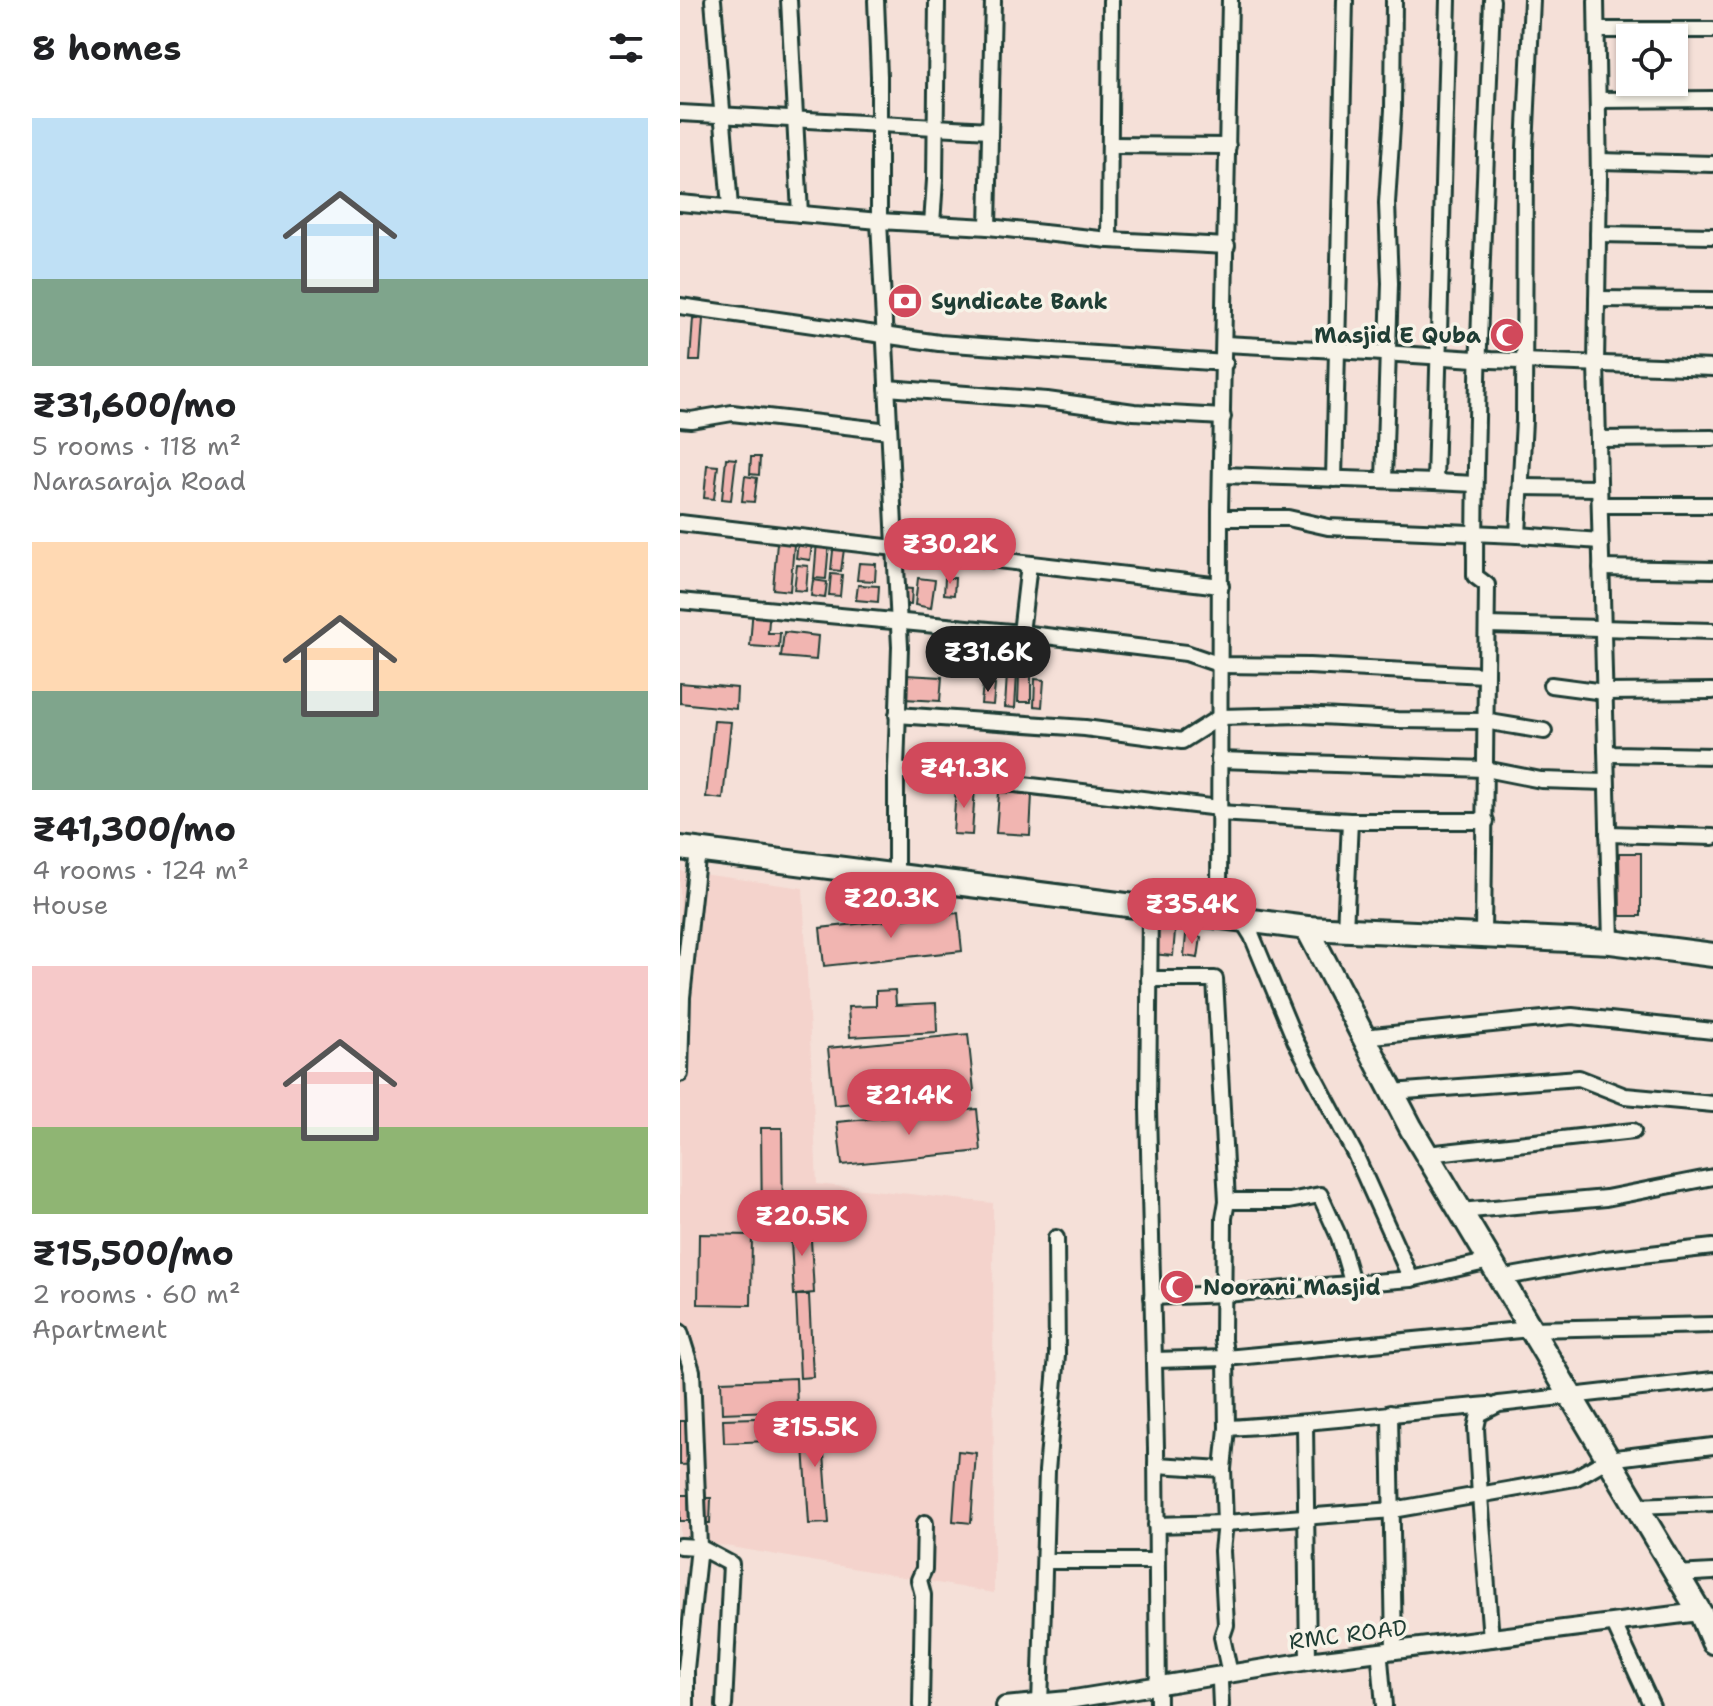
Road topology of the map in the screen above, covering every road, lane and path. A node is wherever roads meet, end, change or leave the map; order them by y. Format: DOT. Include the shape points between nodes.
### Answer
graph roads {
  1 [pos="713,0"];
  2 [pos="789,0"];
  3 [pos="876,0"];
  4 [pos="937,0"];
  5 [pos="993,0"];
  6 [pos="1111,0"];
  7 [pos="1230,0"];
  8 [pos="1345,0"];
  9 [pos="1394,0"];
  10 [pos="1448,0"];
  11 [pos="1492,0"];
  12 [pos="1532,0"];
  13 [pos="1596,0"];
  14 [pos="1597,30"];
  15 [pos="1713,30"];
  16 [pos="1713,99"];
  17 [pos="1598,100"];
  18 [pos="680,113"];
  19 [pos="722,114"];
  20 [pos="796,120"];
  21 [pos="879,125"];
  22 [pos="936,127"];
  23 [pos="990,130"];
  24 [pos="1110,145"];
  25 [pos="1228,146"];
  26 [pos="1599,161"];
  27 [pos="1713,164"];
  28 [pos="680,203"];
  29 [pos="730,207"];
  30 [pos="800,214"];
  31 [pos="879,221"];
  32 [pos="932,224"];
  33 [pos="988,227"];
  34 [pos="1598,234"];
  35 [pos="1713,236"];
  36 [pos="1109,240"];
  37 [pos="1227,246"];
  38 [pos="1597,299"];
  39 [pos="1713,300"];
  40 [pos="680,306"];
  41 [pos="884,335"];
  42 [pos="1225,344"];
  43 [pos="1337,350"];
  44 [pos="1386,353"];
  45 [pos="1440,356"];
  46 [pos="1478,359"];
  47 [pos="1524,361"];
  48 [pos="1225,363"];
  49 [pos="1596,364"];
  50 [pos="1713,368"];
  51 [pos="887,388"];
  52 [pos="1223,417"];
  53 [pos="680,419"];
  54 [pos="889,431"];
  55 [pos="1713,438"];
  56 [pos="1598,439"];
  57 [pos="1222,475"];
  58 [pos="1334,479"];
  59 [pos="1384,480"];
  60 [pos="1435,482"];
  61 [pos="1475,484"];
  62 [pos="1522,487"];
  63 [pos="1599,488"];
  64 [pos="1600,505"];
  65 [pos="1713,505"];
  66 [pos="1221,518"];
  67 [pos="680,523"];
  68 [pos="1475,533"];
  69 [pos="1518,535"];
  70 [pos="1600,541"];
  71 [pos="896,548"];
  72 [pos="1029,564"];
  73 [pos="1601,568"];
  74 [pos="1713,570"];
  75 [pos="1221,586"];
  76 [pos="680,601"];
  77 [pos="899,621"];
  78 [pos="1487,625"];
  79 [pos="1602,629"];
  80 [pos="1713,631"];
  81 [pos="1021,633"];
  82 [pos="1221,665"];
  83 [pos="1485,675"];
  84 [pos="1551,685"];
  85 [pos="1713,691"];
  86 [pos="1604,692"];
  87 [pos="897,715"];
  88 [pos="1220,717"];
  89 [pos="1484,721"];
  90 [pos="1544,731"];
  91 [pos="1606,750"];
  92 [pos="1713,756"];
  93 [pos="1219,760"];
  94 [pos="1485,769"];
  95 [pos="896,770"];
  96 [pos="1606,782"];
  97 [pos="1219,810"];
  98 [pos="1350,821"];
  99 [pos="1486,821"];
  100 [pos="1608,834"];
  101 [pos="1713,837"];
  102 [pos="689,849"];
  103 [pos="896,876"];
  104 [pos="1150,908"];
  105 [pos="1219,917"];
  106 [pos="1242,920"];
  107 [pos="1307,928"];
  108 [pos="1345,930"];
  109 [pos="1483,936"];
  110 [pos="1611,942"];
  111 [pos="1713,955"];
  112 [pos="1149,979"];
  113 [pos="1713,1031"];
  114 [pos="1363,1037"];
  115 [pos="680,1074"];
  116 [pos="1392,1092"];
  117 [pos="1713,1104"];
  118 [pos="1633,1131"];
  119 [pos="1427,1154"];
  120 [pos="1713,1177"];
  121 [pos="1227,1201"];
  122 [pos="1460,1211"];
  123 [pos="1056,1238"];
  124 [pos="1713,1247"];
  125 [pos="1495,1270"];
  126 [pos="1411,1279"];
  127 [pos="1352,1282"];
  128 [pos="1225,1294"];
  129 [pos="1152,1297"];
  130 [pos="1713,1325"];
  131 [pos="1530,1329"];
  132 [pos="680,1332"];
  133 [pos="1226,1358"];
  134 [pos="1154,1360"];
  135 [pos="1713,1380"];
  136 [pos="1570,1396"];
  137 [pos="1499,1404"];
  138 [pos="1390,1413"];
  139 [pos="1305,1424"];
  140 [pos="1227,1428"];
  141 [pos="1713,1446"];
  142 [pos="1608,1459"];
  143 [pos="1156,1465"];
  144 [pos="1223,1469"];
  145 [pos="1480,1496"];
  146 [pos="1713,1503"];
  147 [pos="1636,1506"];
  148 [pos="1393,1510"];
  149 [pos="1307,1518"];
  150 [pos="925,1523"];
  151 [pos="1225,1523"];
  152 [pos="1156,1525"];
  153 [pos="680,1546"];
  154 [pos="699,1547"];
  155 [pos="1045,1561"];
  156 [pos="1156,1561"];
  157 [pos="1713,1572"];
  158 [pos="1676,1574"];
  159 [pos="1707,1626"];
  160 [pos="1616,1628"];
  161 [pos="1491,1639"];
  162 [pos="1387,1655"];
  163 [pos="1308,1661"];
  164 [pos="1225,1678"];
  165 [pos="1157,1695"];
  166 [pos="1040,1704"];
  167 [pos="686,1706"];
  168 [pos="724,1706"];
  169 [pos="921,1706"];
  170 [pos="1005,1706"];
  171 [pos="1076,1706"];
  172 [pos="1221,1706"];
  173 [pos="1384,1706"];
  174 [pos="1652,1706"];
  1 -- 19 [label="street"];
  2 -- 20 [label="street"];
  3 -- 21 [label="street"];
  4 -- 22 [label="street"];
  5 -- 23 [label="street"];
  6 -- 24 [label="street"];
  7 -- 25 [label="street"];
  8 -- 43 [label="street"];
  9 -- 44 [label="street"];
  10 -- 45 [label="street"];
  11 -- 46 [label="street"];
  12 -- 47 [label="street"];
  13 -- 14 [label="street"];
  14 -- 15 [label="street"];
  14 -- 17 [label="street"];
  16 -- 17 [label="street"];
  17 -- 26 [label="street"];
  18 -- 19 [label="street"];
  19 -- 20 [label="street"];
  19 -- 29 [label="street"];
  20 -- 21 [label="street"];
  20 -- 30 [label="street"];
  21 -- 22 [label="street"];
  21 -- 31 [label="street"];
  22 -- 23 [label="street"];
  22 -- 32 [label="street"];
  23 -- 33 [label="street"];
  24 -- 25 [label="street"];
  24 -- 36 [label="street"];
  25 -- 37 [label="street"];
  26 -- 27 [label="street"];
  26 -- 34 [label="street"];
  28 -- 29 [label="street"];
  29 -- 30 [label="street"];
  30 -- 31 [label="street"];
  31 -- 32 [label="street"];
  31 -- 41 [label="street"];
  32 -- 33 [label="street"];
  33 -- 36 [label="street"];
  34 -- 35 [label="street"];
  34 -- 38 [label="street"];
  36 -- 37 [label="street"];
  37 -- 42 [label="street"];
  38 -- 39 [label="street"];
  38 -- 49 [label="street"];
  40 -- 41 [label="street"];
  41 -- 48 [label="street"];
  41 -- 51 [label="street"];
  42 -- 43 [label="street"];
  42 -- 48 [label="street"];
  43 -- 44 [label="street"];
  43 -- 58 [label="street"];
  44 -- 45 [label="street"];
  44 -- 59 [label="street"];
  45 -- 46 [label="street"];
  45 -- 60 [label="street"];
  46 -- 47 [label="street"];
  46 -- 61 [label="street"];
  47 -- 49 [label="street"];
  47 -- 62 [label="street"];
  48 -- 52 [label="street"];
  49 -- 50 [label="street"];
  49 -- 56 [label="street"];
  51 -- 52 [label="street"];
  51 -- 54 [label="street"];
  52 -- 57 [label="street"];
  53 -- 54 [label="street" via="732,413"];
  54 -- 71 [label="street"];
  55 -- 56 [label="street"];
  56 -- 63 [label="street"];
  57 -- 58 [label="street"];
  57 -- 66 [label="street"];
  58 -- 59 [label="street"];
  59 -- 60 [label="street"];
  60 -- 61 [label="street"];
  61 -- 68 [label="street"];
  62 -- 63 [label="street"];
  62 -- 69 [label="street"];
  63 -- 64 [label="street"];
  64 -- 65 [label="street"];
  64 -- 70 [label="street"];
  66 -- 68 [label="street"];
  66 -- 75 [label="street"];
  67 -- 71 [label="street"];
  68 -- 69 [label="street"];
  68 -- 78 [label="street" via="1475,576 1487,585"];
  69 -- 70 [label="street"];
  70 -- 73 [label="street"];
  71 -- 72 [label="street"];
  71 -- 77 [label="street"];
  72 -- 75 [label="street"];
  72 -- 81 [label="street"];
  73 -- 74 [label="street"];
  73 -- 79 [label="street"];
  75 -- 82 [label="street"];
  76 -- 77 [label="street"];
  77 -- 81 [label="street"];
  77 -- 87 [label="street"];
  78 -- 79 [label="street"];
  78 -- 83 [label="street"];
  79 -- 80 [label="street"];
  79 -- 86 [label="street"];
  81 -- 82 [label="street" via="1186,653"];
  82 -- 83 [label="street"];
  82 -- 88 [label="street"];
  83 -- 89 [label="street"];
  84 -- 86 [label="street"];
  85 -- 86 [label="street"];
  86 -- 91 [label="street"];
  87 -- 88 [label="street" via="1085,728 1182,741"];
  87 -- 95 [label="street"];
  88 -- 89 [label="street"];
  88 -- 93 [label="street"];
  89 -- 90 [label="street"];
  89 -- 94 [label="street"];
  91 -- 92 [label="street"];
  91 -- 96 [label="street"];
  93 -- 94 [label="street"];
  93 -- 97 [label="street"];
  94 -- 96 [label="street" via="1541,780"];
  94 -- 99 [label="street"];
  95 -- 97 [label="street"];
  95 -- 103 [label="street"];
  96 -- 100 [label="street"];
  97 -- 98 [label="street"];
  97 -- 105 [label="street"];
  98 -- 99 [label="street"];
  98 -- 108 [label="street"];
  99 -- 109 [label="street"];
  100 -- 101 [label="street"];
  100 -- 110 [label="street"];
  102 -- 103 [label="main road"];
  102 -- 115 [label="street"];
  103 -- 104 [label="main road"];
  104 -- 105 [label="main road"];
  104 -- 112 [label="street"];
  105 -- 106 [label="main road"];
  106 -- 107 [label="main road"];
  106 -- 126 [label="street"];
  107 -- 108 [label="main road"];
  107 -- 114 [label="main road"];
  108 -- 109 [label="main road"];
  109 -- 110 [label="main road"];
  110 -- 111 [label="main road"];
  112 -- 121 [label="street" via="1215,979"];
  112 -- 129 [label="street"];
  113 -- 114 [label="street" via="1572,1016"];
  114 -- 116 [label="main road"];
  116 -- 117 [label="street" via="1579,1078 1625,1096"];
  116 -- 119 [label="main road"];
  118 -- 119 [label="street"];
  119 -- 122 [label="main road"];
  120 -- 122 [label="street" via="1606,1198"];
  121 -- 127 [label="street" via="1320,1195"];
  121 -- 128 [label="street"];
  122 -- 125 [label="main road"];
  123 -- 155 [label="street" via="1057,1355"];
  124 -- 125 [label="street"];
  125 -- 126 [label="street"];
  125 -- 131 [label="main road"];
  126 -- 127 [label="street"];
  127 -- 128 [label="street"];
  128 -- 129 [label="street"];
  128 -- 133 [label="street"];
  129 -- 134 [label="street"];
  130 -- 131 [label="street"];
  131 -- 133 [label="street"];
  131 -- 136 [label="main road"];
  132 -- 154 [label="street" via="692,1371"];
  133 -- 134 [label="street"];
  133 -- 140 [label="street"];
  134 -- 143 [label="street"];
  135 -- 136 [label="street"];
  136 -- 137 [label="street"];
  136 -- 142 [label="main road"];
  137 -- 138 [label="street"];
  137 -- 145 [label="street" via="1479,1414 1476,1428"];
  138 -- 139 [label="street"];
  138 -- 148 [label="street"];
  139 -- 140 [label="street"];
  139 -- 149 [label="street"];
  140 -- 144 [label="street"];
  141 -- 142 [label="street"];
  142 -- 145 [label="street" via="1575,1478"];
  142 -- 147 [label="main road"];
  143 -- 144 [label="street"];
  143 -- 152 [label="street"];
  144 -- 151 [label="street"];
  145 -- 148 [label="street"];
  145 -- 161 [label="street"];
  146 -- 147 [label="street"];
  147 -- 158 [label="main road"];
  148 -- 149 [label="street"];
  148 -- 162 [label="street"];
  149 -- 151 [label="street"];
  149 -- 163 [label="street"];
  150 -- 169 [label="street" via="919,1580"];
  151 -- 152 [label="street"];
  151 -- 164 [label="street"];
  152 -- 156 [label="street"];
  153 -- 154 [label="street"];
  154 -- 167 [label="street"];
  154 -- 168 [label="street" via="731,1564"];
  155 -- 156 [label="street"];
  155 -- 166 [label="street"];
  156 -- 165 [label="street"];
  157 -- 158 [label="street"];
  158 -- 159 [label="main road"];
  159 -- 160 [label="street, RMC ROAD"];
  159 -- 161 [label="street, RMC ROAD"];
  160 -- 162 [label="street, RMC ROAD"];
  160 -- 174 [label="street"];
  161 -- 162 [label="street, RMC ROAD"];
  162 -- 163 [label="street, RMC ROAD"];
  162 -- 164 [label="street, RMC ROAD"];
  162 -- 173 [label="street"];
  163 -- 164 [label="street, RMC ROAD"];
  164 -- 165 [label="street, RMC ROAD"];
  164 -- 172 [label="street"];
  165 -- 166 [label="street, RMC ROAD"];
  165 -- 171 [label="street, RMC ROAD"];
  166 -- 170 [label="street, RMC ROAD"];
}
